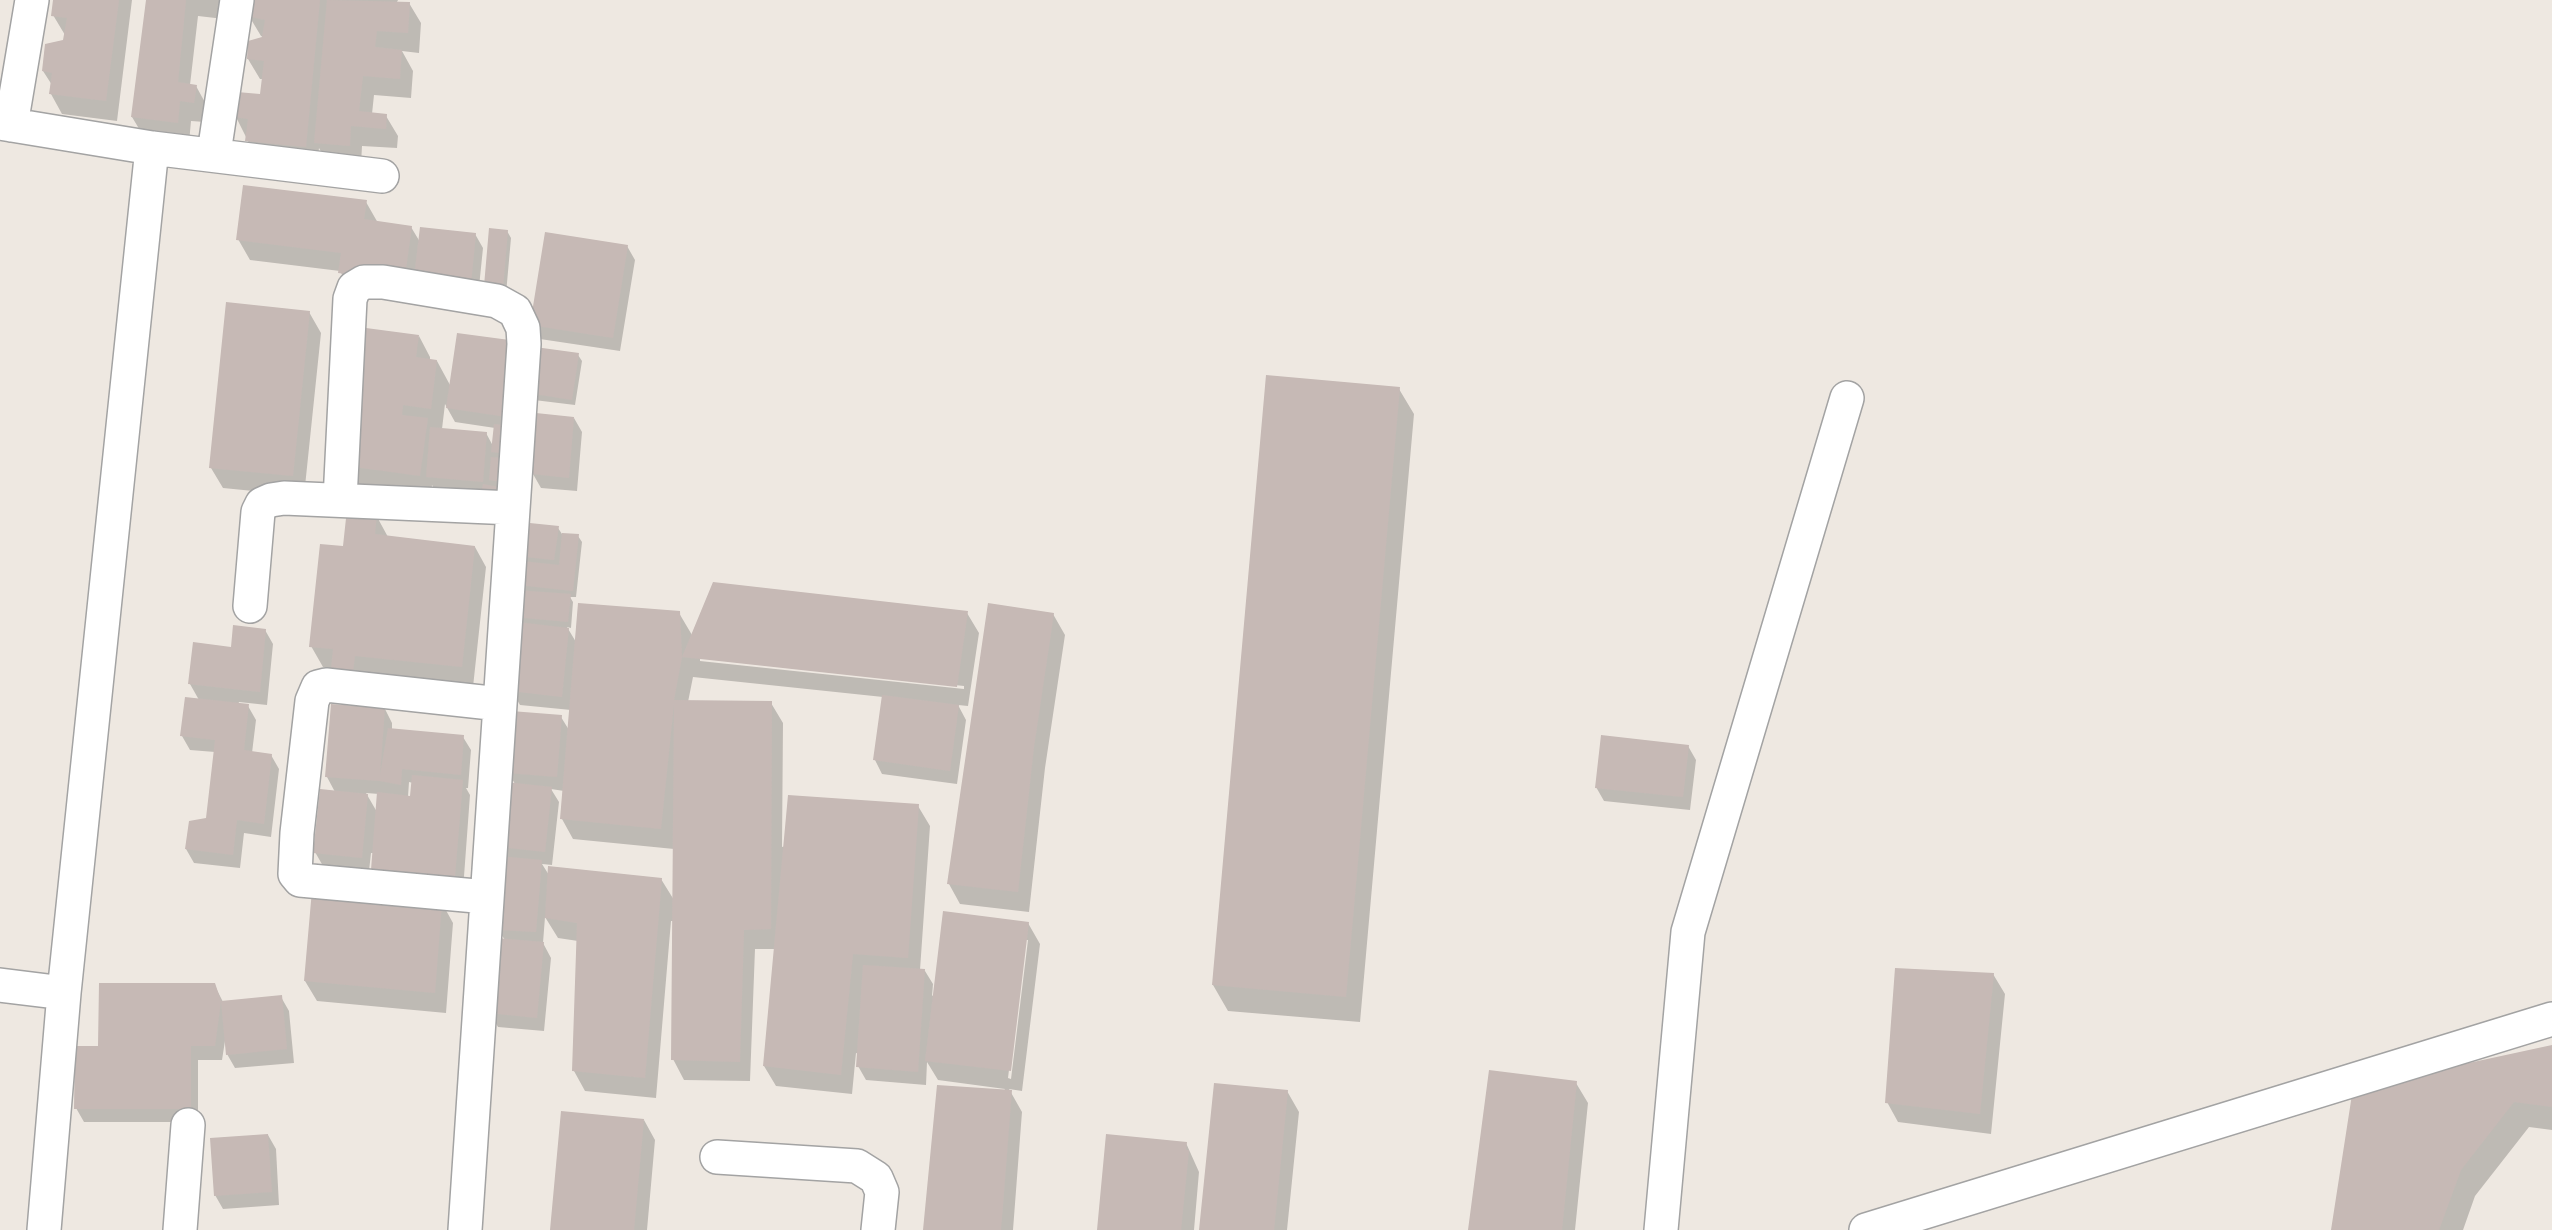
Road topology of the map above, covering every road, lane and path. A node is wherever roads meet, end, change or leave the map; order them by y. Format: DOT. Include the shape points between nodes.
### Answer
graph roads {
  1 [pos="32,0"];
  2 [pos="237,0"];
  3 [pos="6,124"];
  4 [pos="152,148"];
  5 [pos="214,153"];
  6 [pos="382,176"];
  7 [pos="1847,398"];
  8 [pos="340,500"];
  9 [pos="513,508"];
  10 [pos="250,606"];
  11 [pos="500,704"];
  12 [pos="487,897"];
  13 [pos="0,985"];
  14 [pos="64,993"];
  15 [pos="2552,1019"];
  16 [pos="188,1125"];
  17 [pos="717,1156"];
  18 [pos="44,1230"];
  19 [pos="180,1230"];
  20 [pos="465,1230"];
  21 [pos="878,1230"];
  22 [pos="1661,1230"];
  23 [pos="1866,1230"];
  1 -- 3 [label="street"];
  2 -- 5 [label="street"];
  3 -- 4 [label="street"];
  4 -- 5 [label="street"];
  4 -- 14 [label="street"];
  5 -- 6 [label="street"];
  7 -- 22 [label="street" via="1689,932"];
  8 -- 9 [label="street"];
  8 -- 9 [label="street" via="350,299 354,288 364,282 383,282 497,301 515,311 523,328 524,344"];
  8 -- 10 [label="street" via="284,498 262,504 258,512"];
  9 -- 11 [label="street"];
  11 -- 12 [label="street"];
  11 -- 12 [label="street" via="318,687 312,701 297,832 295,874 300,880"];
  12 -- 20 [label="street"];
  13 -- 14 [label="street"];
  14 -- 18 [label="street"];
  15 -- 23 [label="street"];
  16 -- 19 [label="street"];
  17 -- 21 [label="street" via="857,1166 876,1178 882,1192"];
}
